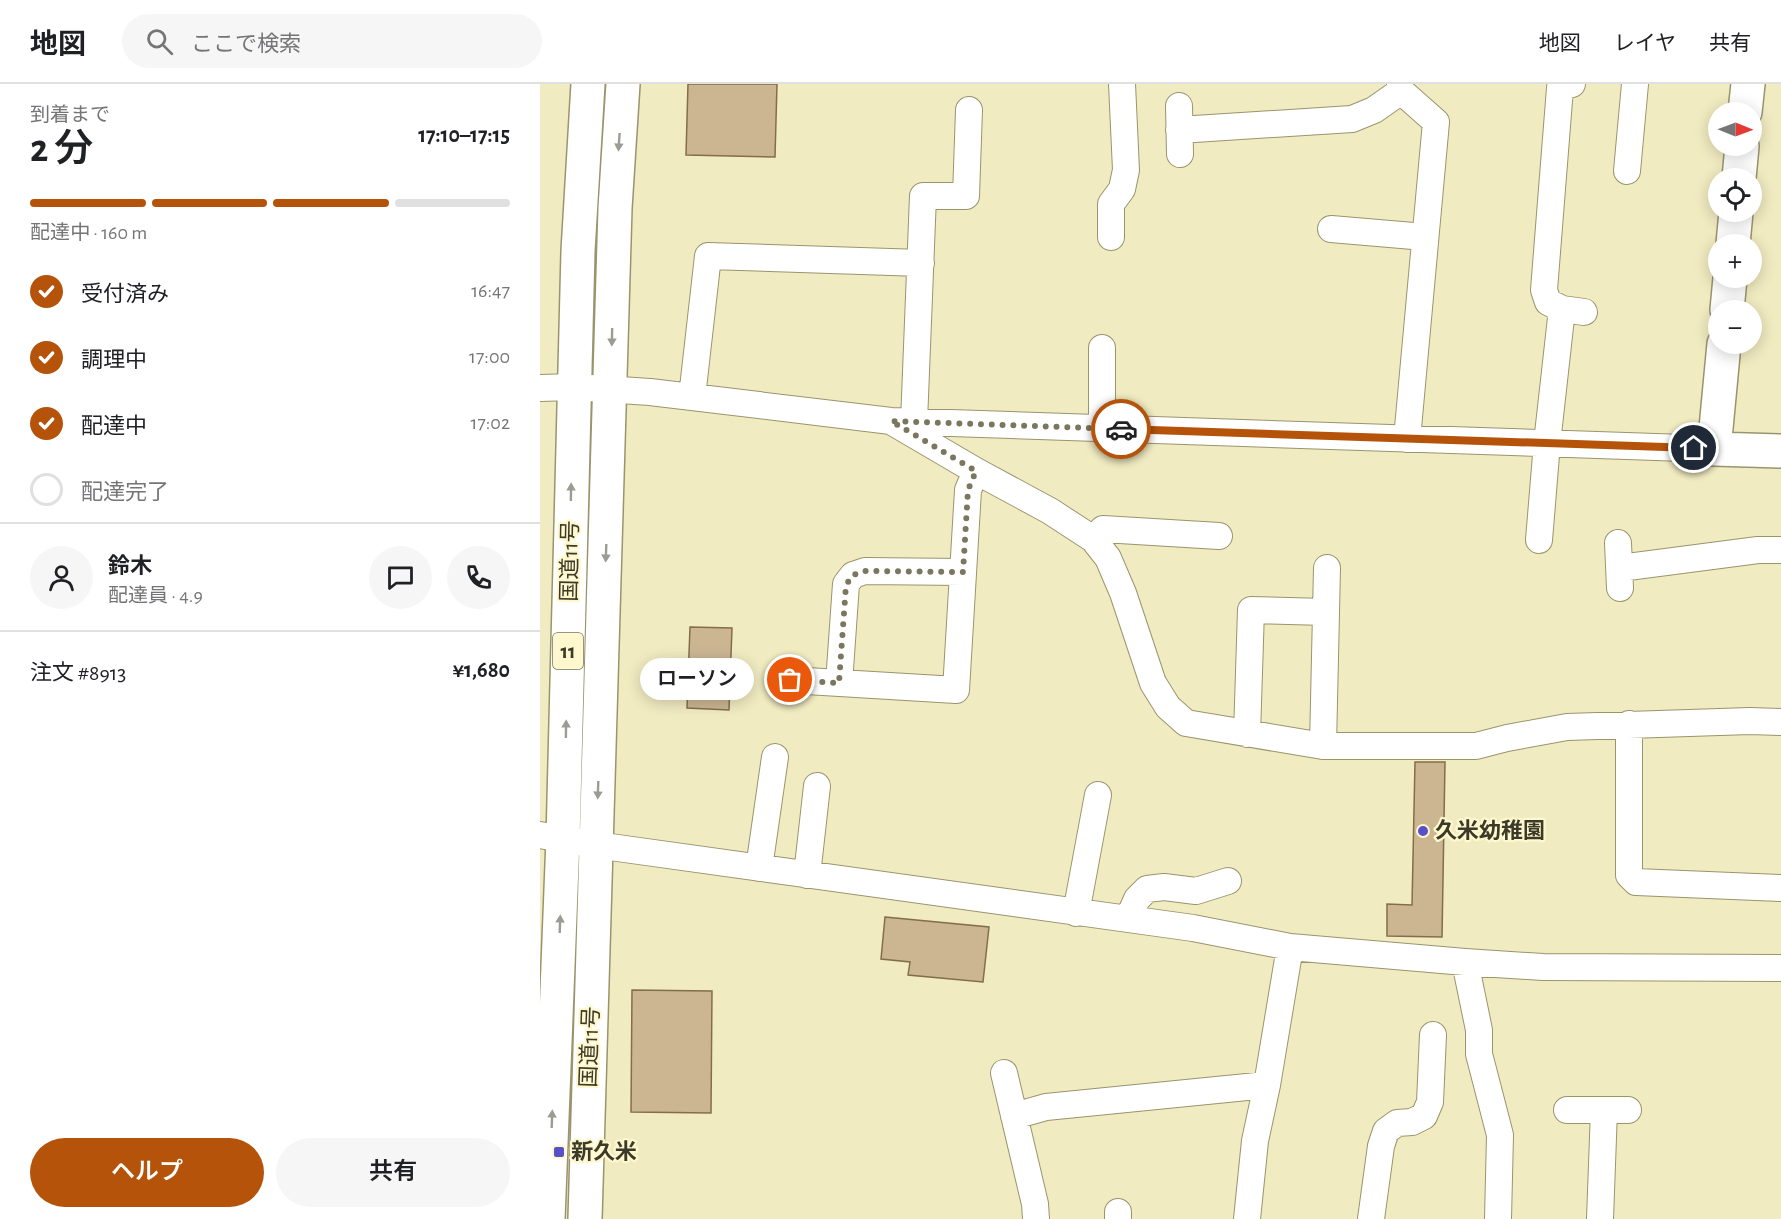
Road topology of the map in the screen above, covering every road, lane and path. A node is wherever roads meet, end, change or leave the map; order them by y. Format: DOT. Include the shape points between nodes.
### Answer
graph roads {
  1 [pos="588,84"];
  2 [pos="623,84"];
  3 [pos="1122,84"];
  4 [pos="1572,84"];
  5 [pos="1635,84"];
  6 [pos="1748,84"];
  7 [pos="1400,87"];
  8 [pos="1746,102"];
  9 [pos="969,110"];
  10 [pos="1179,130"];
  11 [pos="1627,171"];
  12 [pos="1331,229"];
  13 [pos="1111,237"];
  14 [pos="1425,237"];
  15 [pos="921,263"];
  16 [pos="1102,348"];
  17 [pos="1723,354"];
  18 [pos="574,387"];
  19 [pos="540,388"];
  20 [pos="611,389"];
  21 [pos="692,397"];
  22 [pos="903,422"];
  23 [pos="1102,429"];
  24 [pos="1407,439"];
  25 [pos="1546,443"];
  26 [pos="1714,449"];
  27 [pos="1781,451"];
  28 [pos="976,471"];
  29 [pos="1219,536"];
  30 [pos="1093,539"];
  31 [pos="1539,540"];
  32 [pos="1781,550"];
  33 [pos="1619,566"];
  34 [pos="1327,568"];
  35 [pos="963,572"];
  36 [pos="1326,612"];
  37 [pos="790,680"];
  38 [pos="839,683"];
  39 [pos="1781,722"];
  40 [pos="1629,724"];
  41 [pos="1247,734"];
  42 [pos="1323,746"];
  43 [pos="775,757"];
  44 [pos="818,786"];
  45 [pos="1098,795"];
  46 [pos="552,837"];
  47 [pos="596,845"];
  48 [pos="759,868"];
  49 [pos="807,875"];
  50 [pos="1227,881"];
  51 [pos="1781,888"];
  52 [pos="1076,913"];
  53 [pos="1128,920"];
  54 [pos="1290,946"];
  55 [pos="1465,962"];
  56 [pos="1781,968"];
  57 [pos="1433,1035"];
  58 [pos="1004,1073"];
  59 [pos="1267,1085"];
  60 [pos="1567,1110"];
  61 [pos="1014,1116"];
  62 [pos="548,1219"];
  63 [pos="585,1219"];
  64 [pos="1036,1219"];
  65 [pos="1246,1219"];
  66 [pos="1371,1219"];
  67 [pos="1498,1219"];
  68 [pos="1600,1219"];
  1 -- 18 [label="main road, 国道11号 / 11"];
  2 -- 20 [label="main road, 国道11号 / 11, one-way" via="615,208"];
  3 -- 13 [label="street" via="1126,170 1122,189 1112,204"];
  4 -- 25 [label="street" via="1560,88 1544,290 1548,302 1573,310"];
  5 -- 11 [label="street"];
  6 -- 8 [label="main road"];
  7 -- 10 [label="street" via="1374,110 1352,119"];
  7 -- 14 [label="street" via="1436,122"];
  9 -- 15 [label="street" via="966,196 923,196"];
  12 -- 14 [label="street"];
  14 -- 24 [label="street"];
  15 -- 21 [label="street" via="708,256"];
  15 -- 22 [label="street"];
  16 -- 23 [label="street"];
  17 -- 26 [label="main road"];
  18 -- 19 [label="street"];
  18 -- 20 [label="street"];
  46 -- 18 [label="main road, 国道11号 / 11, one-way"];
  20 -- 21 [label="street"];
  20 -- 47 [label="main road, 国道11号 / 11, one-way"];
  21 -- 22 [label="street"];
  22 -- 23 [label="street"];
  22 -- 28 [label="street"];
  23 -- 24 [label="street"];
  24 -- 25 [label="street"];
  25 -- 26 [label="street"];
  25 -- 31 [label="street"];
  26 -- 27 [label="main road"];
  28 -- 30 [label="street"];
  28 -- 35 [label="street" via="968,490"];
  29 -- 30 [label="street" via="1103,529"];
  30 -- 41 [label="street" via="1108,558 1152,683 1168,707 1186,723"];
  32 -- 33 [label="street"];
  34 -- 36 [label="street"];
  35 -- 38 [label="street" via="865,571 853,575 846,585"];
  35 -- 38 [label="street" via="956,690"];
  36 -- 41 [label="street" via="1251,610"];
  36 -- 42 [label="street"];
  37 -- 38 [label="street"];
  39 -- 40 [label="street"];
  40 -- 42 [label="street" via="1568,727 1476,746"];
  40 -- 51 [label="street" via="1629,875 1636,882"];
  41 -- 42 [label="street"];
  43 -- 48 [label="street"];
  44 -- 49 [label="street"];
  45 -- 52 [label="street"];
  46 -- 47 [label="street"];
  62 -- 46 [label="main road, 国道11号 / 11, one-way"];
  47 -- 48 [label="street"];
  47 -- 63 [label="main road, 国道11号 / 11"];
  48 -- 49 [label="street"];
  49 -- 52 [label="street"];
  50 -- 53 [label="street" via="1196,891 1147,889 1137,899"];
  52 -- 53 [label="street"];
  53 -- 54 [label="street"];
  54 -- 55 [label="street"];
  54 -- 59 [label="street"];
  55 -- 56 [label="street" via="1543,967"];
  55 -- 67 [label="street" via="1479,1030 1479,1054 1500,1135"];
  57 -- 66 [label="street" via="1430,1102 1425,1116 1397,1123 1386,1131"];
  58 -- 61 [label="street"];
  59 -- 61 [label="street" via="1046,1107"];
  59 -- 65 [label="street" via="1255,1141"];
  60 -- 68 [label="street" via="1616,1110"];
  61 -- 64 [label="street"];
}
